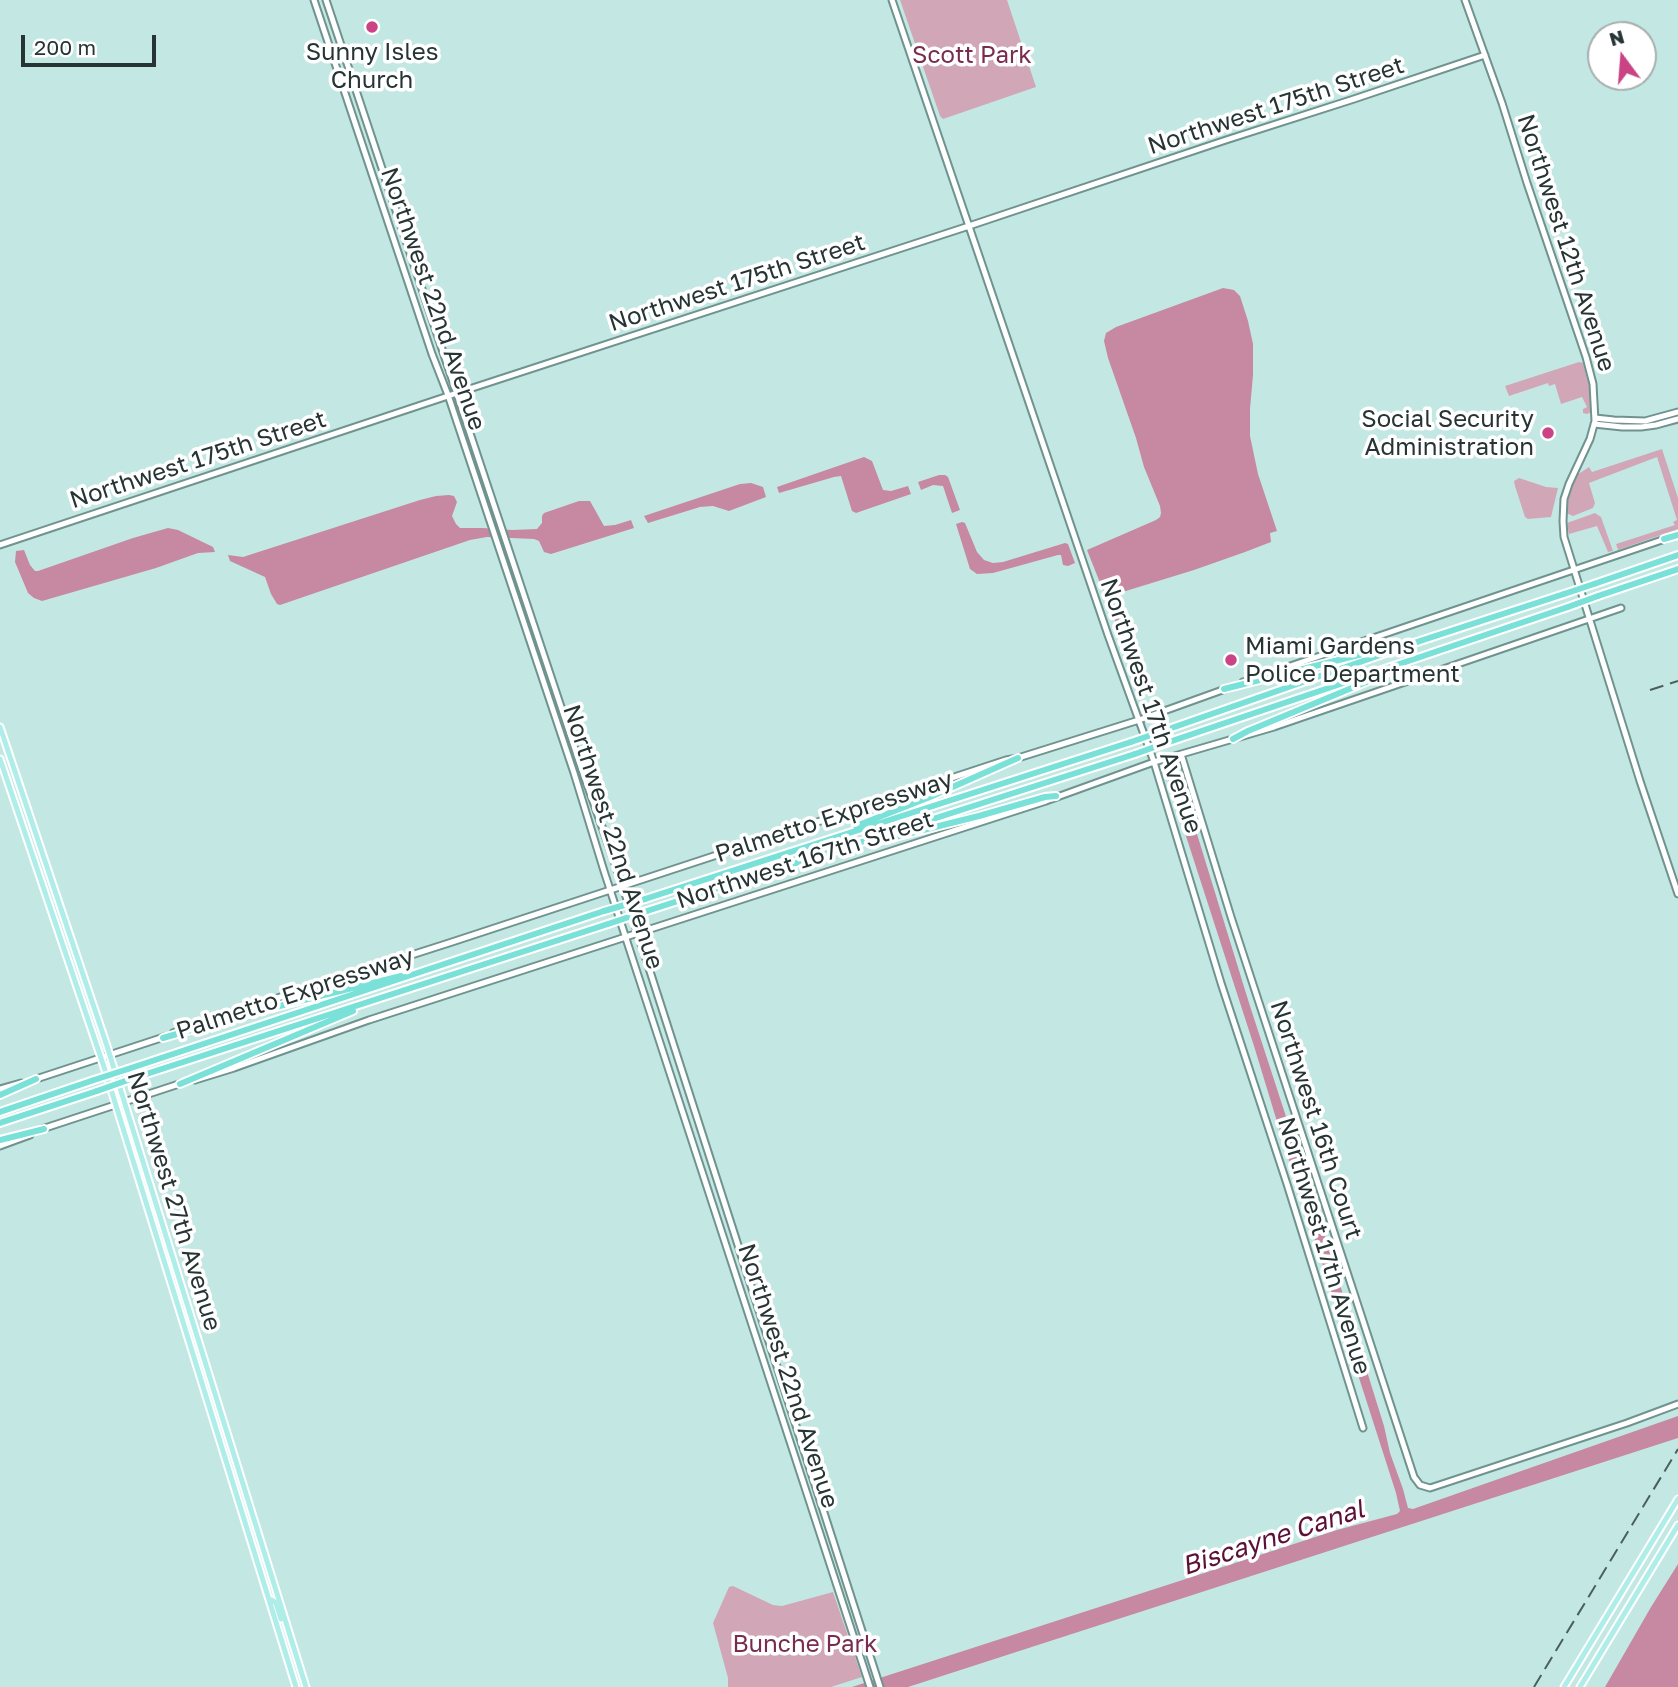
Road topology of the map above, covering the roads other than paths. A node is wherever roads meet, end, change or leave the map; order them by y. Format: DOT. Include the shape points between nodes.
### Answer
graph roads {
  1 [pos="314,0"];
  2 [pos="326,0"];
  3 [pos="892,0"];
  4 [pos="1465,0"];
  5 [pos="1485,55"];
  6 [pos="969,226"];
  7 [pos="457,393"];
  8 [pos="449,395"];
  9 [pos="1678,412"];
  10 [pos="1678,419"];
  11 [pos="1595,421"];
  12 [pos="1655,422"];
  13 [pos="1678,535"];
  14 [pos="1664,539"];
  15 [pos="0,545"];
  16 [pos="1678,555"];
  17 [pos="1573,569"];
  18 [pos="1678,569"];
  19 [pos="1621,608"];
  20 [pos="1589,620"];
  21 [pos="1420,641"];
  22 [pos="1403,663"];
  23 [pos="1224,689"];
  24 [pos="1139,720"];
  25 [pos="0,727"];
  26 [pos="1233,739"];
  27 [pos="1181,754"];
  28 [pos="9,755"];
  29 [pos="0,758"];
  30 [pos="1018,758"];
  31 [pos="1153,762"];
  32 [pos="1056,796"];
  33 [pos="23,829"];
  34 [pos="39,843"];
  35 [pos="806,846"];
  36 [pos="849,846"];
  37 [pos="622,886"];
  38 [pos="611,890"];
  39 [pos="1678,894"];
  40 [pos="50,907"];
  41 [pos="65,920"];
  42 [pos="56,926"];
  43 [pos="637,933"];
  44 [pos="626,936"];
  45 [pos="71,940"];
  46 [pos="424,972"];
  47 [pos="379,1000"];
  48 [pos="163,1038"];
  49 [pos="110,1056"];
  50 [pos="101,1059"];
  51 [pos="36,1079"];
  52 [pos="180,1084"];
  53 [pos="0,1089"];
  54 [pos="0,1095"];
  55 [pos="124,1102"];
  56 [pos="115,1105"];
  57 [pos="0,1112"];
  58 [pos="0,1123"];
  59 [pos="44,1129"];
  60 [pos="0,1140"];
  61 [pos="0,1146"];
  62 [pos="1678,1404"];
  63 [pos="219,1405"];
  64 [pos="209,1408"];
  65 [pos="1363,1428"];
  66 [pos="1678,1499"];
  67 [pos="1678,1525"];
  68 [pos="269,1600"];
  69 [pos="293,1646"];
  70 [pos="296,1687"];
  71 [pos="306,1687"];
  72 [pos="870,1687"];
  73 [pos="880,1687"];
  74 [pos="1564,1687"];
  75 [pos="1580,1687"];
  1 -- 8 [label="street, Northwest 22nd Avenue"];
  2 -- 7 [label="street, Northwest 22nd Avenue"];
  3 -- 6 [label="street, Northwest 17th Avenue"];
  4 -- 5 [label="street, Northwest 12th Avenue"];
  5 -- 6 [label="street, Northwest 175th Street"];
  5 -- 11 [label="street, Northwest 12th Avenue" via="1586,357"];
  6 -- 7 [label="street, Northwest 175th Street"];
  6 -- 24 [label="street, Northwest 17th Avenue"];
  7 -- 8 [label="street, Northwest 175th Street"];
  7 -- 37 [label="street, Northwest 22nd Avenue"];
  8 -- 15 [label="street, Northwest 175th Street"];
  8 -- 38 [label="street, Northwest 22nd Avenue"];
  9 -- 12 [label="street"];
  10 -- 12 [label="street"];
  11 -- 12 [label="street" via="1622,427"];
  11 -- 17 [label="street, Northwest 12th Avenue" via="1564,499 1564,537"];
  13 -- 14 [label="highway"];
  14 -- 17 [label="street, Northwest 167th Street"];
  16 -- 21 [label="highway, Palmetto Expressway, bridge"];
  17 -- 20 [label="street, Northwest 12th Avenue"];
  17 -- 23 [label="street, Northwest 167th Street"];
  18 -- 22 [label="highway, Palmetto Expressway, bridge"];
  19 -- 20 [label="street, Northwest 167th Street"];
  20 -- 26 [label="street, Northwest 167th Street"];
  20 -- 39 [label="street, Northwest 12th Avenue"];
  21 -- 23 [label="highway"];
  21 -- 35 [label="highway, Palmetto Expressway, bridge" via="1131,742"];
  22 -- 26 [label="highway" via="1383,676"];
  22 -- 36 [label="highway, Palmetto Expressway, bridge"];
  23 -- 24 [label="street, Northwest 167th Street"];
  24 -- 30 [label="street, Northwest 167th Street"];
  24 -- 31 [label="street, Northwest 17th Avenue"];
  25 -- 28 [label="main road, Northwest 27th Avenue"];
  26 -- 27 [label="street, Northwest 167th Street"];
  27 -- 31 [label="street, Northwest 167th Street"];
  27 -- 62 [label="street, Northwest 16th Court" via="1420,1485 1430,1488"];
  28 -- 29 [label="main road"];
  28 -- 34 [label="main road, Northwest 27th Avenue"];
  29 -- 33 [label="main road, Northwest 27th Avenue"];
  30 -- 35 [label="highway"];
  30 -- 37 [label="street, Northwest 167th Street"];
  31 -- 32 [label="street, Northwest 167th Street"];
  31 -- 65 [label="street, Northwest 17th Avenue"];
  32 -- 36 [label="highway"];
  32 -- 43 [label="street, Northwest 167th Street"];
  33 -- 34 [label="main road"];
  33 -- 40 [label="main road, Northwest 27th Avenue"];
  34 -- 41 [label="main road, Northwest 27th Avenue"];
  35 -- 46 [label="highway, Palmetto Expressway, bridge"];
  36 -- 47 [label="highway, Palmetto Expressway, bridge"];
  37 -- 38 [label="street, Northwest 167th Street"];
  37 -- 43 [label="street, Northwest 22nd Avenue"];
  38 -- 44 [label="street, Northwest 22nd Avenue"];
  38 -- 48 [label="street, Northwest 167th Street"];
  40 -- 41 [label="main road"];
  40 -- 42 [label="main road, Northwest 27th Avenue"];
  41 -- 45 [label="main road, Northwest 27th Avenue"];
  42 -- 45 [label="main road"];
  42 -- 50 [label="main road, Northwest 27th Avenue"];
  43 -- 44 [label="street, Northwest 167th Street"];
  43 -- 73 [label="street, Northwest 22nd Avenue"];
  44 -- 52 [label="street, Northwest 167th Street"];
  44 -- 72 [label="street, Northwest 22nd Avenue"];
  45 -- 49 [label="main road, Northwest 27th Avenue"];
  46 -- 48 [label="highway"];
  46 -- 57 [label="highway, Palmetto Expressway, bridge"];
  47 -- 52 [label="highway"];
  47 -- 58 [label="highway, Palmetto Expressway, bridge"];
  48 -- 49 [label="street, Northwest 167th Street"];
  49 -- 50 [label="street, Northwest 167th Street"];
  49 -- 55 [label="main road, Northwest 27th Avenue"];
  50 -- 51 [label="street"];
  50 -- 56 [label="main road, Northwest 27th Avenue"];
  51 -- 53 [label="street"];
  51 -- 54 [label="highway"];
  52 -- 55 [label="street, Northwest 167th Street"];
  55 -- 56 [label="street, Northwest 167th Street"];
  55 -- 63 [label="main road, Northwest 27th Avenue"];
  56 -- 59 [label="street, Northwest 167th Street"];
  56 -- 64 [label="main road, Northwest 27th Avenue"];
  59 -- 60 [label="highway"];
  59 -- 61 [label="street, Northwest 167th Street"];
  63 -- 64 [label="main road"];
  63 -- 69 [label="main road, Northwest 27th Avenue"];
  64 -- 68 [label="main road, Northwest 27th Avenue"];
  66 -- 74 [label="main road"];
  67 -- 75 [label="main road"];
  68 -- 69 [label="main road" via="276,1603"];
  68 -- 70 [label="main road, Northwest 27th Avenue"];
  69 -- 71 [label="main road, Northwest 27th Avenue"];
}
